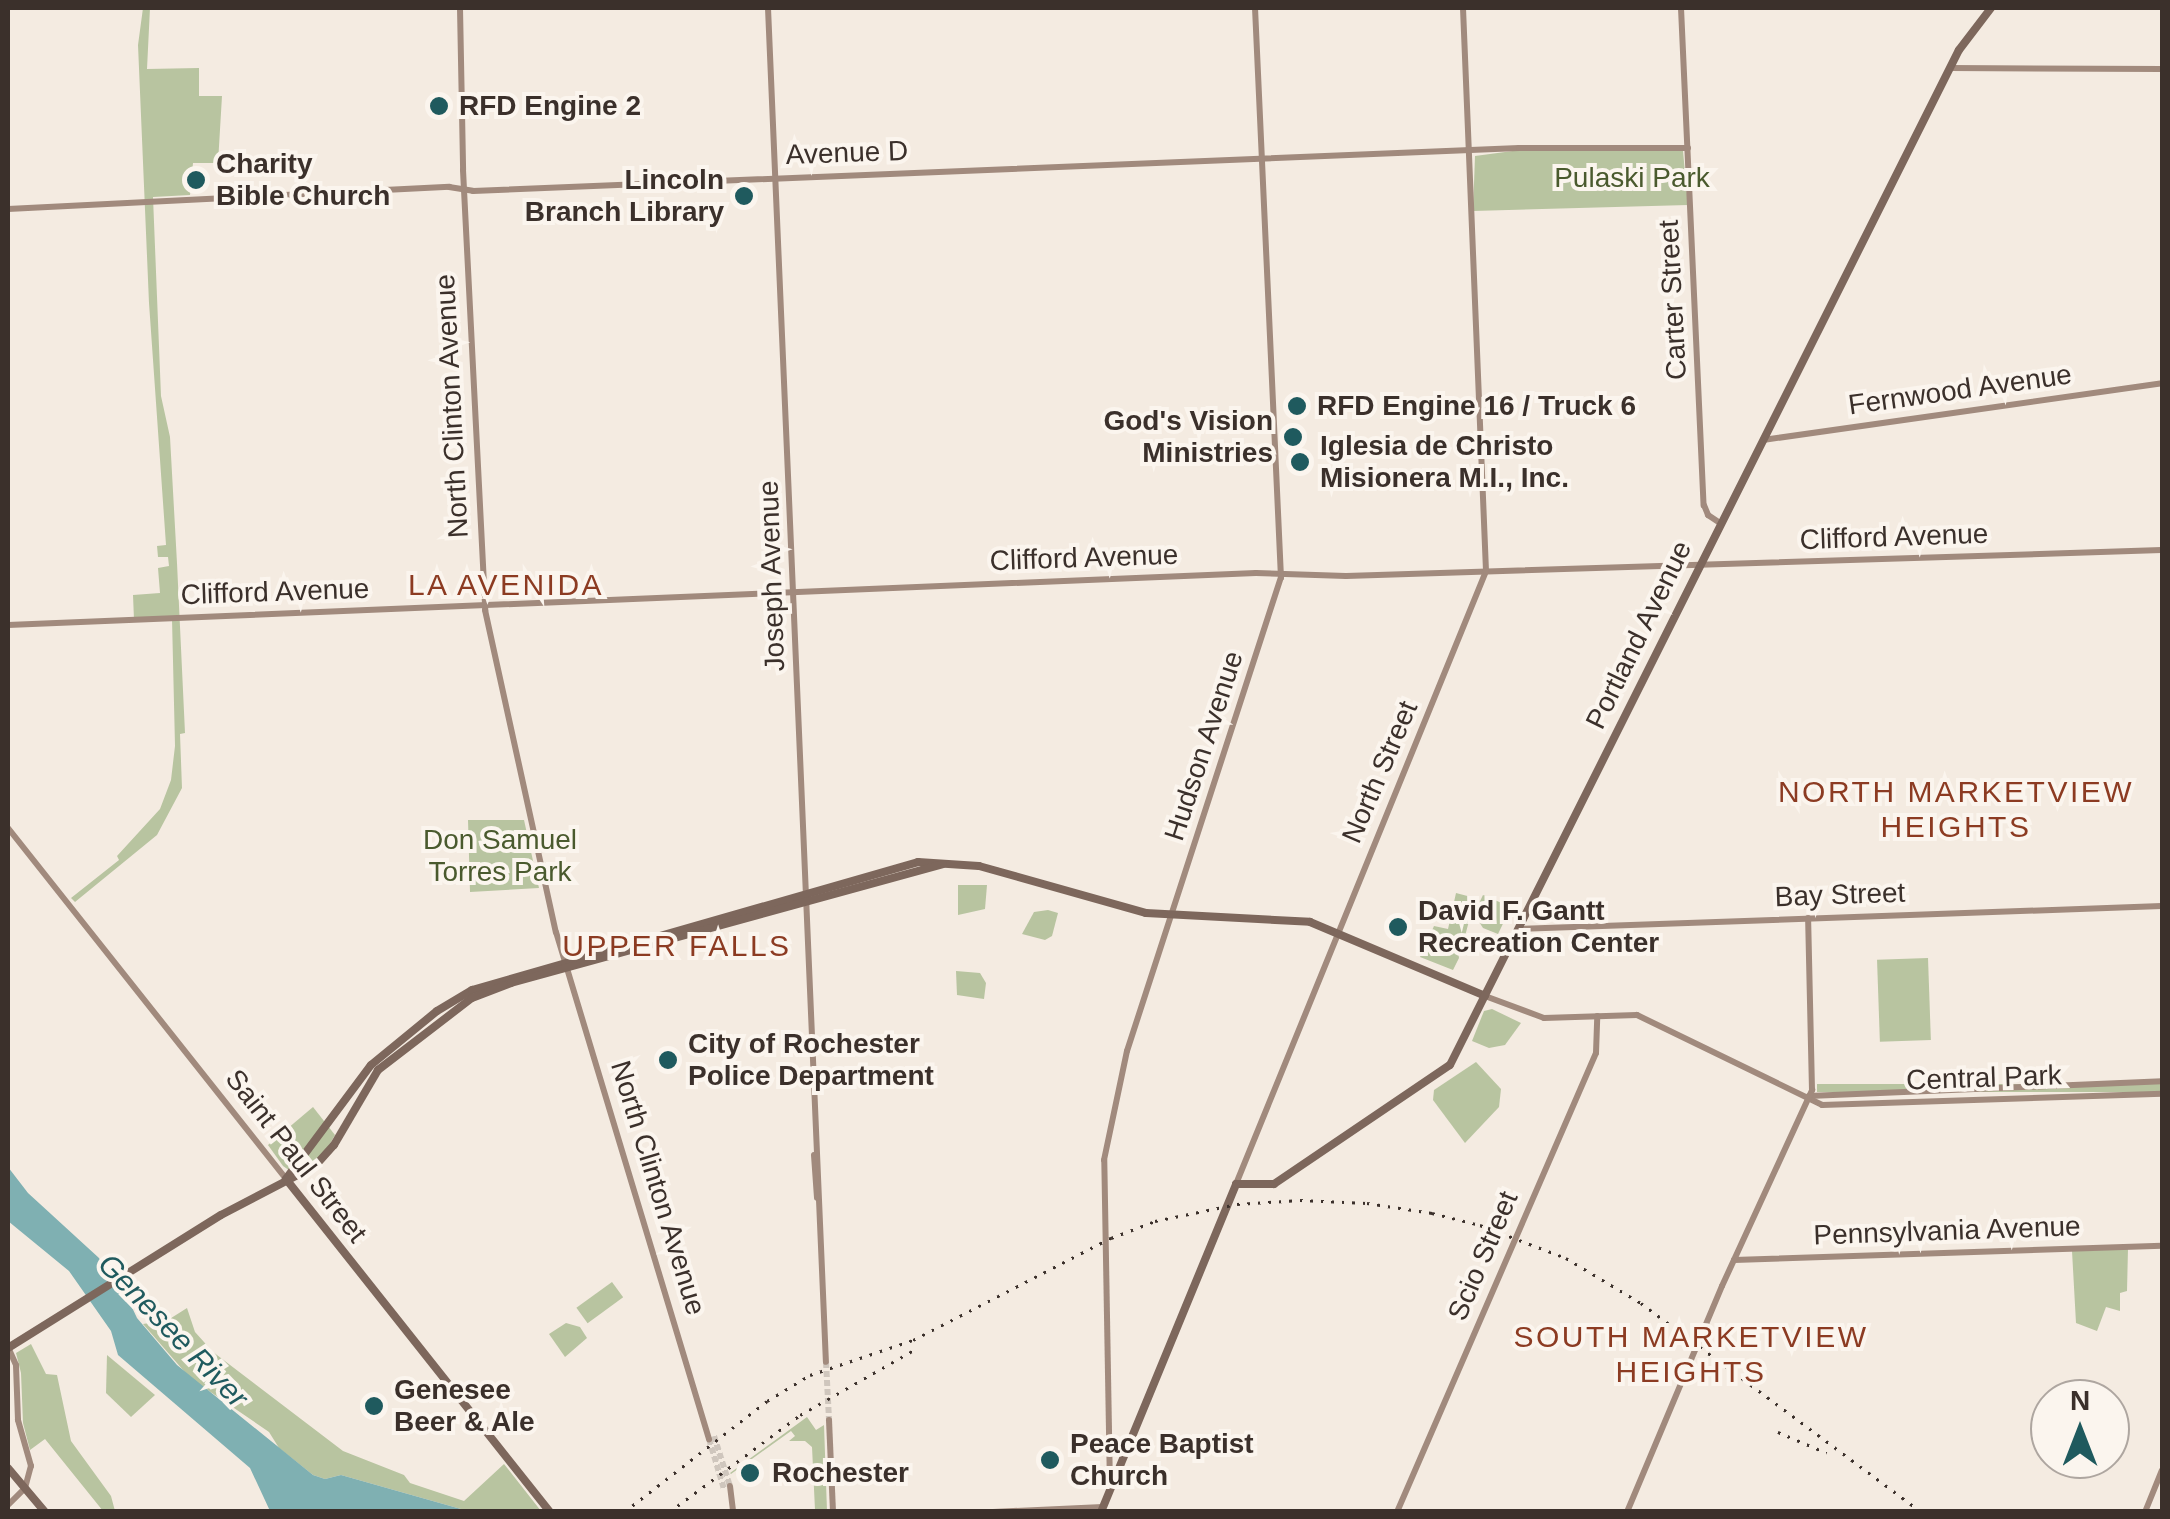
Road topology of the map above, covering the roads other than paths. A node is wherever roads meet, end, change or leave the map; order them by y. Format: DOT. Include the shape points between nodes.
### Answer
graph roads {
  1 [pos="460,8"];
  2 [pos="768,8"];
  3 [pos="1255,8"];
  4 [pos="1463,8"];
  5 [pos="1682,8"];
  6 [pos="1991,8"];
  7 [pos="1950,68"];
  8 [pos="2162,69"];
  9 [pos="1688,148"];
  10 [pos="1468,153"];
  11 [pos="1262,159"];
  12 [pos="776,178"];
  13 [pos="464,190"];
  14 [pos="8,209"];
  15 [pos="2162,384"];
  16 [pos="1763,440"];
  17 [pos="1720,523"];
  18 [pos="2162,550"];
  19 [pos="1699,566"];
  20 [pos="1486,571"];
  21 [pos="1282,573"];
  22 [pos="796,592"];
  23 [pos="484,605"];
  24 [pos="8,626"];
  25 [pos="8,828"];
  26 [pos="804,897"];
  27 [pos="2162,906"];
  28 [pos="1172,915"];
  29 [pos="1808,918"];
  30 [pos="1519,929"];
  31 [pos="1338,932"];
  32 [pos="566,963"];
  33 [pos="1485,996"];
  34 [pos="1597,1016"];
  35 [pos="2162,1082"];
  36 [pos="2162,1094"];
  37 [pos="1809,1096"];
  38 [pos="286,1179"];
  39 [pos="1236,1184"];
  40 [pos="2162,1246"];
  41 [pos="1733,1260"];
  42 [pos="8,1348"];
  43 [pos="826,1362"];
  44 [pos="829,1420"];
  45 [pos="710,1436"];
  46 [pos="1108,1454"];
  47 [pos="1123,1458"];
  48 [pos="8,1468"];
  49 [pos="2162,1470"];
  50 [pos="25,1488"];
  51 [pos="727,1488"];
  52 [pos="1110,1490"];
  53 [pos="8,1506"];
  54 [pos="1102,1509"];
  55 [pos="44,1512"];
  56 [pos="550,1512"];
  57 [pos="734,1512"];
  58 [pos="833,1512"];
  59 [pos="993,1512"];
  60 [pos="1398,1512"];
  61 [pos="1628,1512"];
  62 [pos="2145,1512"];
  1 -- 13 [label="main road, North Clinton Avenue"];
  2 -- 12 [label="main road, Joseph Avenue"];
  3 -- 11 [label="main road, Hudson Avenue"];
  4 -- 10 [label="main road, North Street"];
  5 -- 9 [label="main road, Carter Street"];
  6 -- 7 [label="main road, Portland Avenue"];
  7 -- 8 [label="main road"];
  7 -- 16 [label="main road, Portland Avenue"];
  9 -- 10 [label="main road, Avenue D"];
  9 -- 17 [label="main road, Carter Street" via="1704,505"];
  10 -- 11 [label="main road, Avenue D"];
  10 -- 20 [label="main road, North Street"];
  11 -- 12 [label="main road, Avenue D"];
  11 -- 21 [label="main road, Hudson Avenue"];
  12 -- 13 [label="main road, Avenue D"];
  12 -- 22 [label="main road, Joseph Avenue"];
  13 -- 14 [label="main road, Avenue D"];
  13 -- 23 [label="main road, North Clinton Avenue"];
  15 -- 16 [label="main road, Fernwood Avenue"];
  16 -- 17 [label="main road, Portland Avenue"];
  17 -- 19 [label="main road, Portland Avenue"];
  18 -- 19 [label="main road, Clifford Avenue"];
  19 -- 20 [label="main road, Clifford Avenue"];
  19 -- 30 [label="main road, Portland Avenue"];
  20 -- 21 [label="main road, Clifford Avenue"];
  20 -- 31 [label="main road, North Street"];
  21 -- 22 [label="main road, Clifford Avenue"];
  21 -- 28 [label="main road, Hudson Avenue"];
  22 -- 23 [label="main road, Clifford Avenue"];
  22 -- 26 [label="main road, Joseph Avenue"];
  23 -- 24 [label="main road, Clifford Avenue"];
  23 -- 32 [label="main road, North Clinton Avenue"];
  25 -- 38 [label="main road, Saint Paul Street"];
  26 -- 28 [label="main road" via="948,863"];
  26 -- 32 [label="main road"];
  26 -- 43 [label="main road, Joseph Avenue"];
  27 -- 29 [label="main road, Bay Street"];
  28 -- 31 [label="main road" via="1303,920"];
  28 -- 46 [label="main road, Hudson Avenue" via="1127,1051 1104,1160"];
  29 -- 30 [label="main road, Bay Street"];
  29 -- 37 [label="main road"];
  30 -- 33 [label="main road, Portland Avenue"];
  31 -- 33 [label="main road"];
  31 -- 39 [label="main road, North Street"];
  32 -- 38 [label="main road" via="487,991 444,1015 372,1076 327,1155"];
  32 -- 38 [label="main road" via="486,983 437,1011 370,1065"];
  32 -- 45 [label="main road, North Clinton Avenue"];
  33 -- 34 [label="main road, Central Park" via="1538,1017"];
  33 -- 39 [label="main road, Portland Avenue" via="1450,1064 1274,1184"];
  34 -- 37 [label="main road, Central Park" via="1648,1019"];
  34 -- 60 [label="main road, Scio Street" via="1596,1053"];
  35 -- 37 [label="main road, Central Park"];
  36 -- 37 [label="main road, Central Park" via="1832,1106"];
  37 -- 41 [label="main road"];
  38 -- 42 [label="main road"];
  38 -- 56 [label="main road, Saint Paul Street"];
  39 -- 47 [label="main road, North Street"];
  40 -- 41 [label="main road, Pennsylvania Avenue"];
  41 -- 61 [label="main road"];
  42 -- 50 [label="main road" via="30,1463"];
  44 -- 58 [label="main road"];
  46 -- 47 [label="main road"];
  46 -- 52 [label="main road, Hudson Avenue"];
  47 -- 52 [label="main road, North Street"];
  48 -- 50 [label="main road"];
  49 -- 62 [label="main road"];
  50 -- 53 [label="main road"];
  50 -- 55 [label="main road"];
  51 -- 57 [label="main road"];
  52 -- 54 [label="main road, North Street"];
  54 -- 59 [label="main road"];
}
